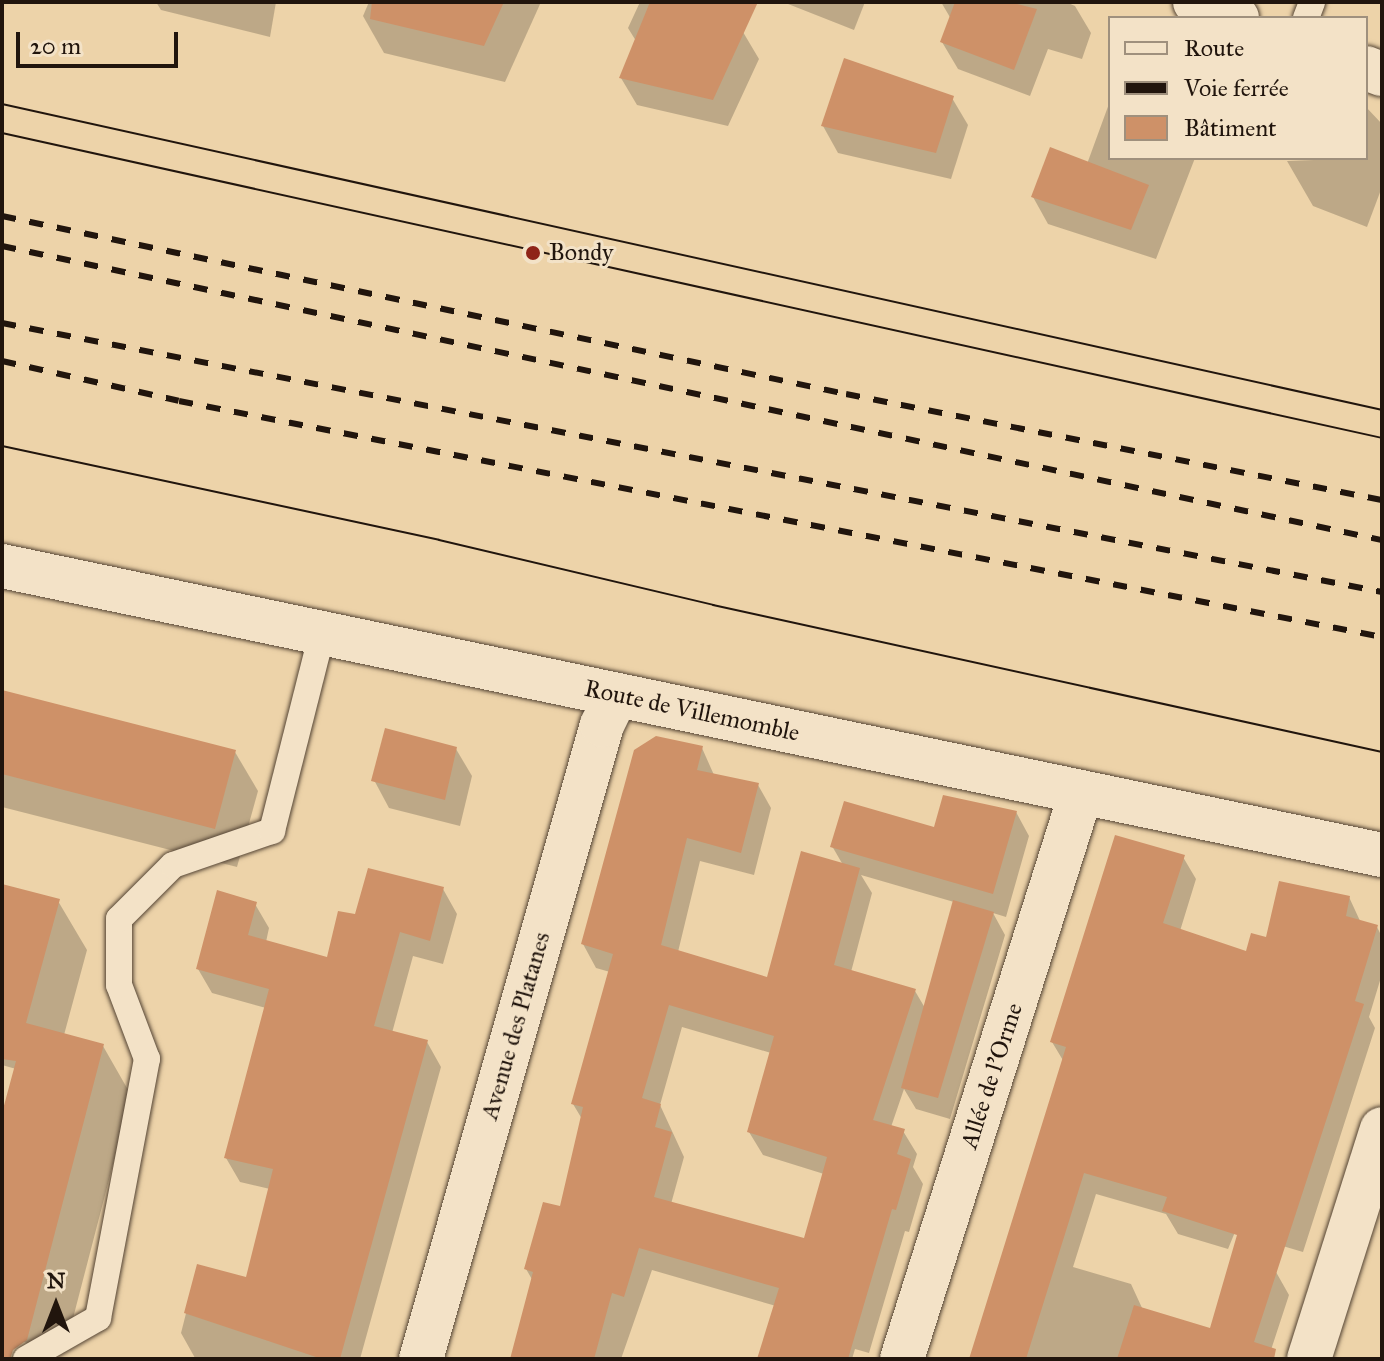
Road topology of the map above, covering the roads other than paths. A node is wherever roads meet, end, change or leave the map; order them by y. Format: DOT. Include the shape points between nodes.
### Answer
graph roads {
  1 [pos="1195,2"];
  2 [pos="1232,16"];
  3 [pos="2,566"];
  4 [pos="322,633"];
  5 [pos="616,696"];
  6 [pos="1081,793"];
  7 [pos="1382,855"];
  8 [pos="1382,1129"];
  9 [pos="26,1359"];
  10 [pos="421,1359"];
  11 [pos="902,1359"];
  12 [pos="1309,1359"];
  1 -- 2 [label="street"];
  3 -- 4 [label="street, Route de Villemomble"];
  4 -- 5 [label="street, Route de Villemomble"];
  4 -- 9 [label="lane" via="272,831 173,865 119,919 119,985 147,1059 98,1318"];
  5 -- 6 [label="street, Route de Villemomble"];
  5 -- 10 [label="street, Avenue des Platanes" via="602,725"];
  6 -- 7 [label="street, Route de Villemomble"];
  6 -- 11 [label="street, Allée de l'Orme"];
  8 -- 12 [label="street"];
}
